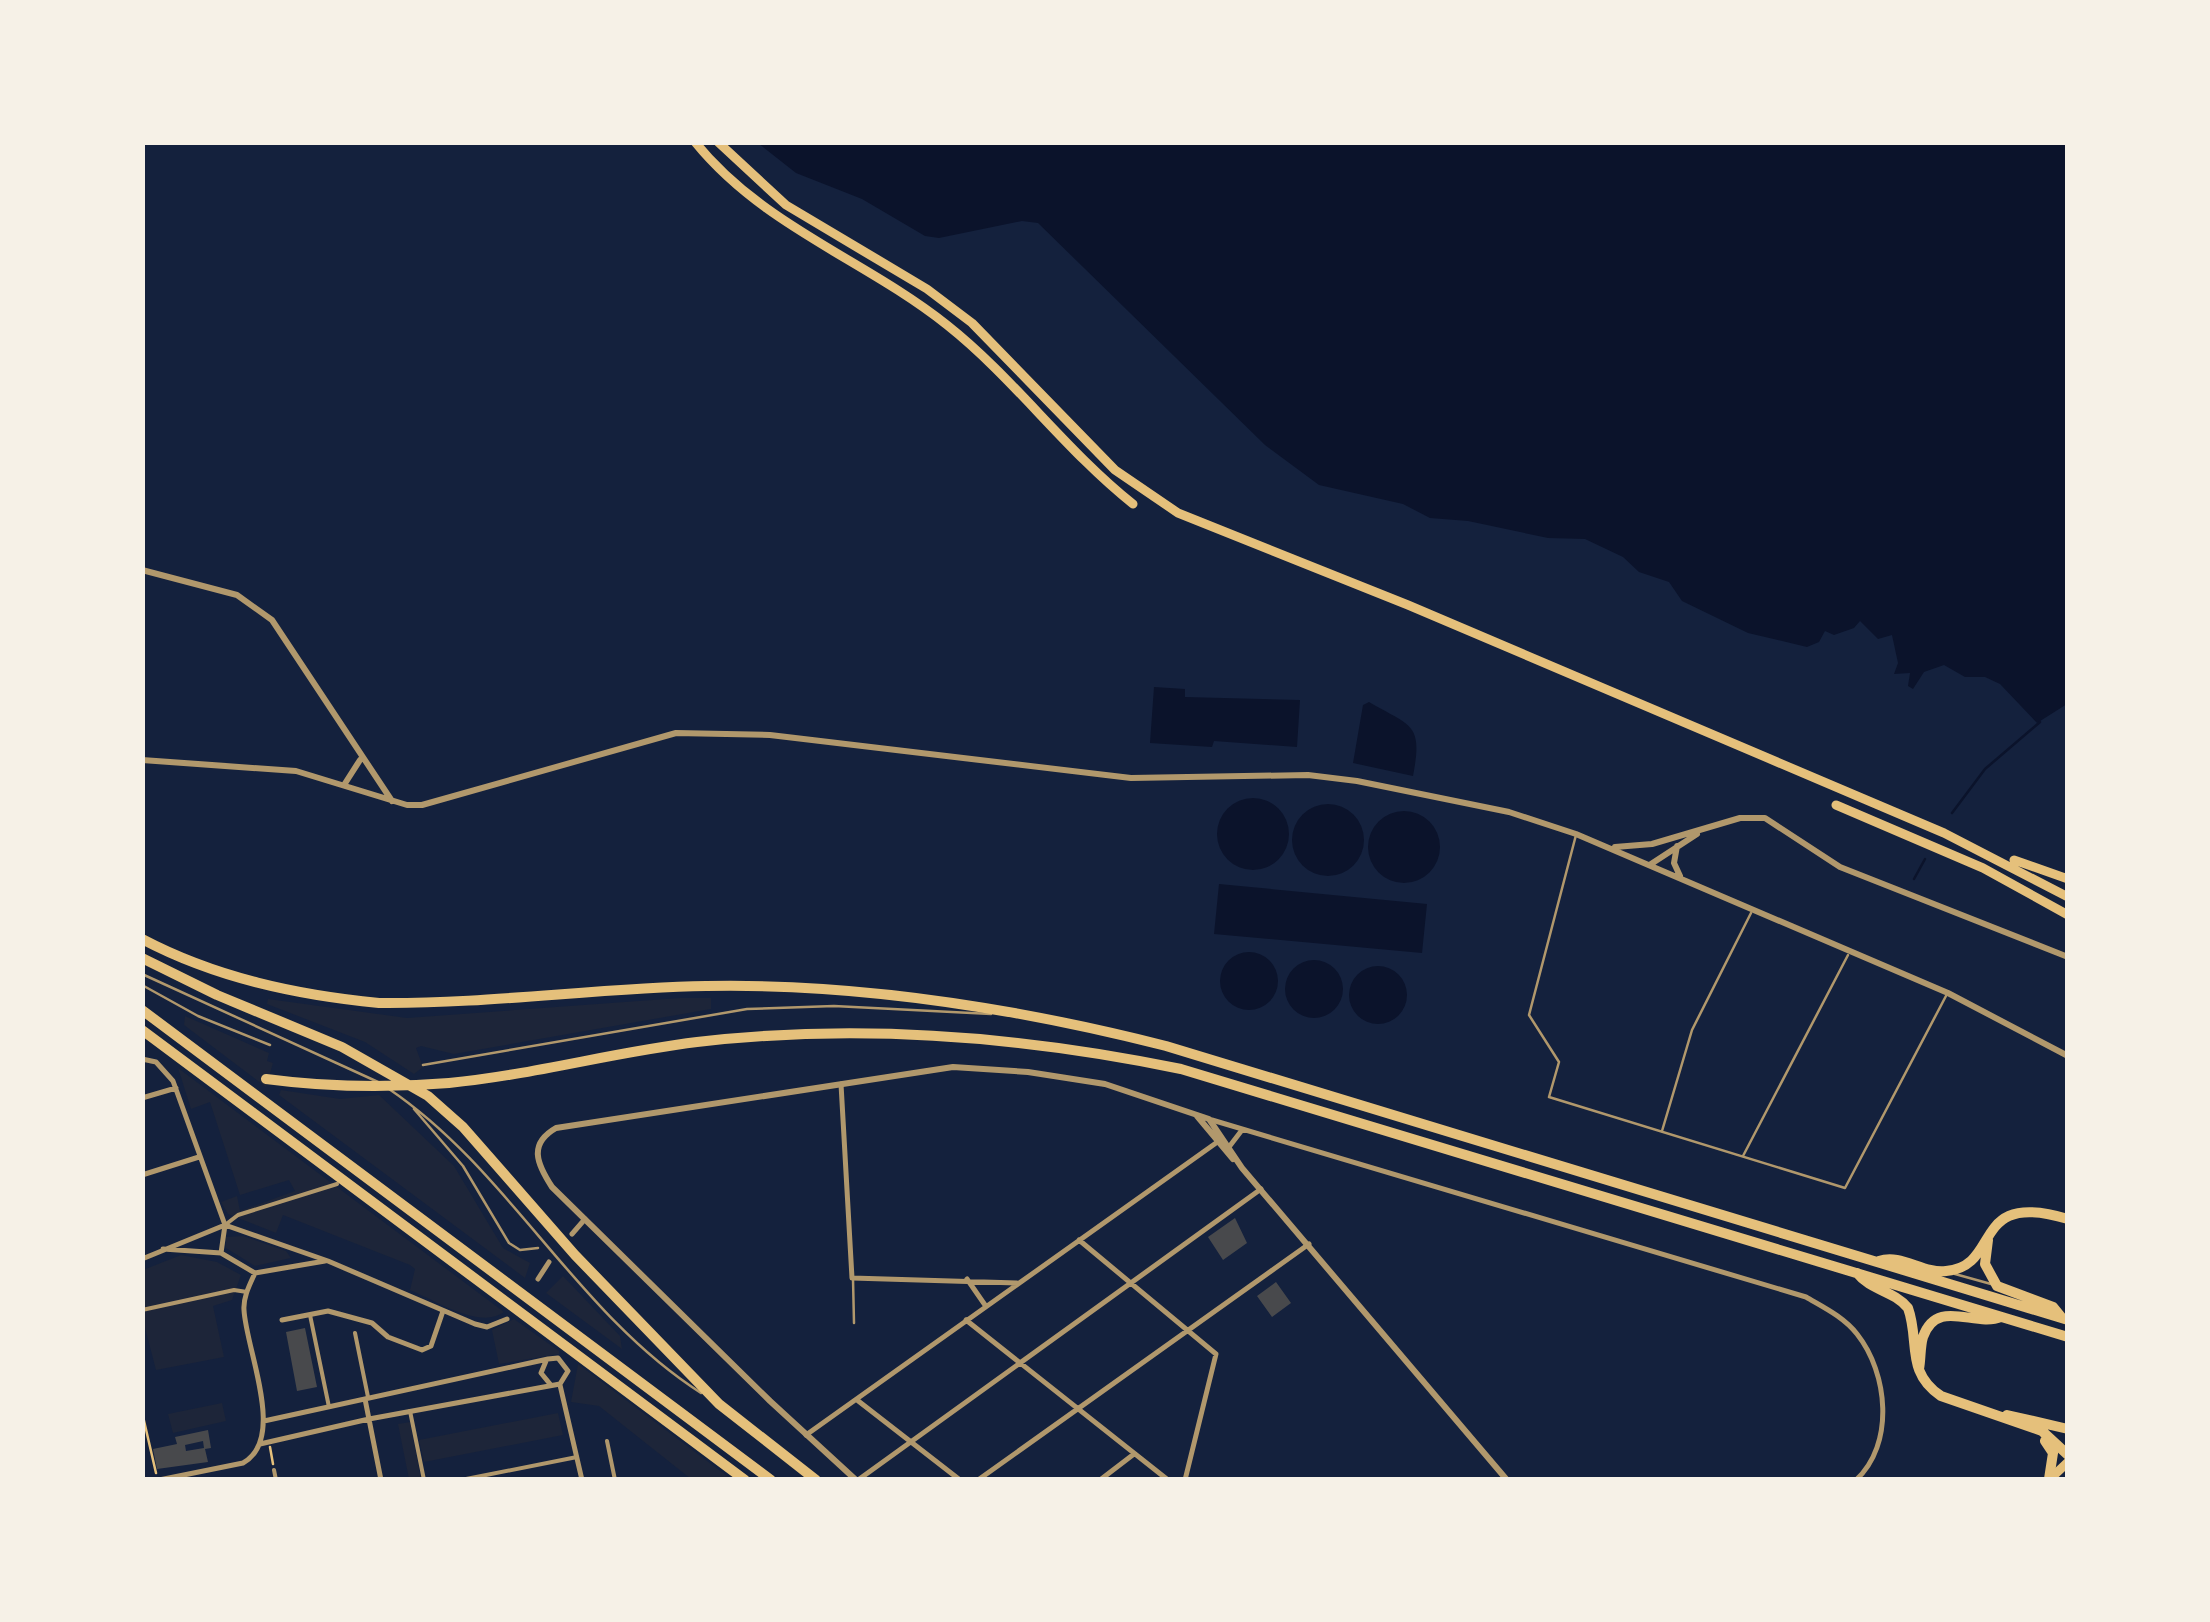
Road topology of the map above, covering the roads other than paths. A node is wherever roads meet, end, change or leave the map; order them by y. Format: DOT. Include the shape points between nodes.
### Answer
graph roads {
  1 [pos="696,142"];
  2 [pos="718,142"];
  3 [pos="1133,504"];
  4 [pos="142,570"];
  5 [pos="360,759"];
  6 [pos="142,760"];
  7 [pos="344,786"];
  8 [pos="393,802"];
  9 [pos="1836,804"];
  10 [pos="1702,830"];
  11 [pos="1576,834"];
  12 [pos="1664,841"];
  13 [pos="1678,844"];
  14 [pos="1968,844"];
  15 [pos="1610,848"];
  16 [pos="1650,864"];
  17 [pos="1681,877"];
  18 [pos="2068,879"];
  19 [pos="2068,897"];
  20 [pos="1754,907"];
  21 [pos="2068,915"];
  22 [pos="142,939"];
  23 [pos="1852,950"];
  24 [pos="2068,957"];
  25 [pos="142,958"];
  26 [pos="142,974"];
  27 [pos="142,985"];
  28 [pos="1948,993"];
  29 [pos="142,1010"];
  30 [pos="1072,1022"];
  31 [pos="142,1030"];
  32 [pos="270,1045"];
  33 [pos="2068,1056"];
  34 [pos="142,1059"];
  35 [pos="423,1065"];
  36 [pos="266,1078"];
  37 [pos="841,1082"];
  38 [pos="176,1088"];
  39 [pos="142,1098"];
  40 [pos="410,1104"];
  41 [pos="1197,1116"];
  42 [pos="1209,1120"];
  43 [pos="1242,1130"];
  44 [pos="1662,1131"];
  45 [pos="1216,1143"];
  46 [pos="1229,1147"];
  47 [pos="199,1157"];
  48 [pos="1742,1158"];
  49 [pos="1242,1168"];
  50 [pos="142,1175"];
  51 [pos="337,1184"];
  52 [pos="1260,1190"];
  53 [pos="585,1219"];
  54 [pos="2068,1219"];
  55 [pos="224,1225"];
  56 [pos="572,1234"];
  57 [pos="1988,1236"];
  58 [pos="1079,1240"];
  59 [pos="1308,1244"];
  60 [pos="538,1248"];
  61 [pos="163,1249"];
  62 [pos="294,1249"];
  63 [pos="221,1253"];
  64 [pos="142,1259"];
  65 [pos="328,1261"];
  66 [pos="548,1262"];
  67 [pos="1877,1262"];
  68 [pos="291,1267"];
  69 [pos="1856,1272"];
  70 [pos="1948,1272"];
  71 [pos="255,1273"];
  72 [pos="852,1278"];
  73 [pos="538,1279"];
  74 [pos="968,1279"];
  75 [pos="1130,1282"];
  76 [pos="1018,1283"];
  77 [pos="1997,1286"];
  78 [pos="246,1292"];
  79 [pos="986,1306"];
  80 [pos="142,1310"];
  81 [pos="443,1310"];
  82 [pos="310,1315"];
  83 [pos="2001,1318"];
  84 [pos="507,1319"];
  85 [pos="2065,1319"];
  86 [pos="282,1320"];
  87 [pos="966,1320"];
  88 [pos="854,1323"];
  89 [pos="1188,1330"];
  90 [pos="355,1333"];
  91 [pos="2068,1337"];
  92 [pos="548,1359"];
  93 [pos="1018,1362"];
  94 [pos="1918,1370"];
  95 [pos="550,1384"];
  96 [pos="560,1384"];
  97 [pos="367,1399"];
  98 [pos="856,1400"];
  99 [pos="719,1404"];
  100 [pos="329,1407"];
  101 [pos="1078,1408"];
  102 [pos="410,1411"];
  103 [pos="2006,1415"];
  104 [pos="369,1419"];
  105 [pos="264,1421"];
  106 [pos="2034,1429"];
  107 [pos="2068,1429"];
  108 [pos="806,1435"];
  109 [pos="910,1440"];
  110 [pos="606,1441"];
  111 [pos="260,1444"];
  112 [pos="1135,1454"];
  113 [pos="577,1457"];
  114 [pos="2068,1459"];
  115 [pos="274,1470"];
  116 [pos="2049,1479"];
  117 [pos="158,1480"];
  118 [pos="276,1480"];
  119 [pos="381,1480"];
  120 [pos="424,1480"];
  121 [pos="461,1480"];
  122 [pos="582,1480"];
  123 [pos="614,1480"];
  124 [pos="745,1480"];
  125 [pos="771,1480"];
  126 [pos="816,1480"];
  127 [pos="857,1480"];
  128 [pos="960,1480"];
  129 [pos="978,1480"];
  130 [pos="1100,1480"];
  131 [pos="1168,1480"];
  132 [pos="1185,1480"];
  133 [pos="1507,1480"];
  134 [pos="1856,1480"];
  1 -- 3 [label="main road" via="758,205 945,324"];
  2 -- 14 [label="main road" via="786,205 950,306 1115,470 1200,524 1426,612"];
  4 -- 5 [label="street" via="236,594 256,606 272,620"];
  5 -- 7 [label="street"];
  5 -- 8 [label="street"];
  6 -- 7 [label="street" via="296,771"];
  7 -- 8 [label="street"];
  8 -- 11 [label="street" via="422,805 676,734 724,733 1131,778 1340,779 1510,812"];
  9 -- 21 [label="main road" via="1983,868"];
  10 -- 12 [label="street"];
  10 -- 13 [label="street"];
  10 -- 24 [label="street" via="1748,817 1771,820 1840,867"];
  11 -- 15 [label="street"];
  11 -- 44 [label="lane" via="1529,1015 1559,1062 1549,1097"];
  12 -- 15 [label="street"];
  12 -- 16 [label="street"];
  13 -- 16 [label="street"];
  13 -- 17 [label="street" via="1674,863"];
  14 -- 18 [label="main road"];
  14 -- 19 [label="main road"];
  15 -- 16 [label="street"];
  16 -- 17 [label="street"];
  17 -- 20 [label="street"];
  20 -- 23 [label="street"];
  20 -- 44 [label="lane" via="1692,1030"];
  22 -- 30 [label="highway" via="250,981 379,1003 792,987"];
  23 -- 28 [label="street"];
  23 -- 48 [label="lane"];
  25 -- 99 [label="highway" via="342,1046 428,1096"];
  26 -- 40 [label="lane" via="321,1052"];
  27 -- 32 [label="lane"];
  28 -- 33 [label="street"];
  28 -- 48 [label="lane" via="1844,1188"];
  29 -- 125 [label="highway"];
  30 -- 35 [label="lane" via="955,1010 747,1009"];
  30 -- 67 [label="highway"];
  31 -- 124 [label="highway"];
  34 -- 38 [label="street" via="167,1071"];
  36 -- 69 [label="highway" via="360,1086 450,1083 753,1036 972,1036 1181,1069"];
  37 -- 41 [label="street" via="952,1067 1028,1072 1105,1084"];
  37 -- 53 [label="street" via="556,1128 541,1136 540,1168"];
  37 -- 72 [label="street"];
  38 -- 39 [label="street"];
  38 -- 47 [label="street"];
  40 -- 60 [label="lane" via="463,1166 509,1244"];
  40 -- 99 [label="lane" via="459,1147 632,1339"];
  41 -- 42 [label="street"];
  41 -- 45 [label="street"];
  42 -- 43 [label="street"];
  42 -- 46 [label="street"];
  43 -- 46 [label="street"];
  43 -- 134 [label="street" via="1806,1297 1858,1335 1878,1377 1882,1427 1876,1452"];
  44 -- 48 [label="lane"];
  45 -- 49 [label="street"];
  45 -- 58 [label="street"];
  46 -- 49 [label="street"];
  47 -- 50 [label="street"];
  47 -- 55 [label="street"];
  49 -- 52 [label="street"];
  51 -- 55 [label="street"];
  52 -- 59 [label="street"];
  52 -- 75 [label="street"];
  53 -- 56 [label="street"];
  53 -- 108 [label="street"];
  54 -- 57 [label="highway" via="2018,1210"];
  55 -- 61 [label="street"];
  55 -- 62 [label="street"];
  55 -- 63 [label="street"];
  57 -- 70 [label="highway" via="1967,1264"];
  57 -- 77 [label="highway" via="1985,1264"];
  58 -- 75 [label="street"];
  58 -- 76 [label="street"];
  59 -- 89 [label="street"];
  59 -- 133 [label="street"];
  61 -- 63 [label="street"];
  61 -- 64 [label="street"];
  62 -- 65 [label="street"];
  62 -- 68 [label="street"];
  63 -- 71 [label="street"];
  65 -- 68 [label="street"];
  65 -- 81 [label="street"];
  66 -- 73 [label="street"];
  67 -- 70 [label="highway" via="1889,1257"];
  67 -- 85 [label="highway"];
  68 -- 71 [label="street"];
  69 -- 83 [label="highway"];
  69 -- 94 [label="highway" via="1908,1308"];
  70 -- 77 [label="lane"];
  71 -- 78 [label="street"];
  72 -- 74 [label="street"];
  72 -- 88 [label="lane"];
  74 -- 76 [label="street"];
  74 -- 79 [label="street"];
  75 -- 89 [label="street"];
  75 -- 93 [label="street"];
  76 -- 79 [label="street"];
  77 -- 85 [label="highway" via="2053,1307"];
  78 -- 80 [label="street"];
  78 -- 105 [label="street" via="243,1307"];
  79 -- 87 [label="street"];
  81 -- 82 [label="street" via="432,1346 422,1350 388,1338 372,1323 328,1312"];
  81 -- 84 [label="street" via="486,1326"];
  82 -- 86 [label="street"];
  82 -- 100 [label="street"];
  83 -- 91 [label="highway"];
  83 -- 94 [label="highway" via="1937,1319 1926,1332"];
  87 -- 93 [label="street"];
  87 -- 98 [label="street"];
  89 -- 101 [label="street"];
  89 -- 132 [label="street" via="1216,1354"];
  90 -- 97 [label="street"];
  92 -- 95 [label="street" via="541,1373"];
  92 -- 96 [label="street" via="565,1363"];
  92 -- 97 [label="street"];
  93 -- 101 [label="street"];
  93 -- 109 [label="street"];
  94 -- 103 [label="highway" via="1941,1396"];
  95 -- 96 [label="street"];
  95 -- 102 [label="street"];
  96 -- 113 [label="street"];
  97 -- 100 [label="street"];
  97 -- 104 [label="street"];
  98 -- 108 [label="street"];
  98 -- 109 [label="street"];
  99 -- 126 [label="highway"];
  100 -- 105 [label="street"];
  101 -- 112 [label="street"];
  101 -- 129 [label="street"];
  102 -- 104 [label="street"];
  102 -- 120 [label="street"];
  103 -- 106 [label="highway"];
  103 -- 107 [label="highway"];
  104 -- 111 [label="street"];
  104 -- 119 [label="street"];
  105 -- 111 [label="street"];
  106 -- 114 [label="highway"];
  106 -- 116 [label="highway" via="2052,1453"];
  108 -- 127 [label="street"];
  109 -- 127 [label="street"];
  109 -- 128 [label="street"];
  110 -- 123 [label="street"];
  111 -- 117 [label="street" via="243,1463"];
  112 -- 130 [label="street"];
  112 -- 131 [label="street"];
  113 -- 121 [label="street"];
  113 -- 122 [label="street"];
  114 -- 116 [label="main road"];
  115 -- 118 [label="street"];
}
